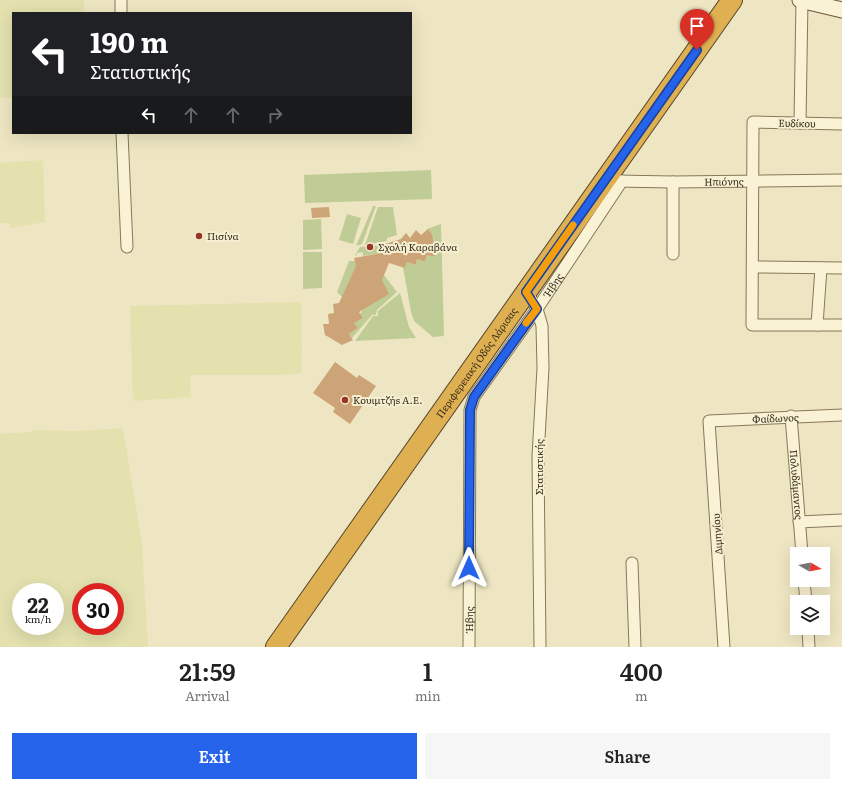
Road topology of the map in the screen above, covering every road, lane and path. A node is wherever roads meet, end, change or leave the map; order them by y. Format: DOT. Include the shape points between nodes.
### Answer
graph roads {
  1 [pos="121,0"];
  2 [pos="732,0"];
  3 [pos="801,0"];
  4 [pos="842,10"];
  5 [pos="121,12"];
  6 [pos="800,122"];
  7 [pos="842,124"];
  8 [pos="122,134"];
  9 [pos="842,180"];
  10 [pos="613,181"];
  11 [pos="752,181"];
  12 [pos="673,182"];
  13 [pos="127,246"];
  14 [pos="673,254"];
  15 [pos="753,267"];
  16 [pos="821,268"];
  17 [pos="842,268"];
  18 [pos="526,292"];
  19 [pos="537,309"];
  20 [pos="817,325"];
  21 [pos="842,325"];
  22 [pos="842,415"];
  23 [pos="791,416"];
  24 [pos="710,421"];
  25 [pos="842,520"];
  26 [pos="799,522"];
  27 [pos="801,547"];
  28 [pos="632,563"];
  29 [pos="808,635"];
  30 [pos="276,647"];
  31 [pos="469,647"];
  32 [pos="540,647"];
  33 [pos="635,647"];
  34 [pos="724,647"];
  35 [pos="809,647"];
  1 -- 5 [label="street"];
  2 -- 10 [label="highway, Περιφερειακή Οδός Λάρισας"];
  3 -- 4 [label="street"];
  3 -- 6 [label="street"];
  6 -- 7 [label="street, Ευδίκου"];
  6 -- 11 [label="street, Ευδίκου" via="753,122"];
  8 -- 13 [label="street"];
  9 -- 11 [label="street, Ηπιόνης"];
  10 -- 12 [label="street, Ηπιόνης"];
  10 -- 18 [label="highway, Περιφερειακή Οδός Λάρισας"];
  10 -- 19 [label="street, Ήβης"];
  11 -- 12 [label="street, Ηπιόνης"];
  11 -- 15 [label="street"];
  12 -- 14 [label="street"];
  15 -- 16 [label="street"];
  15 -- 20 [label="street" via="752,325"];
  16 -- 17 [label="street"];
  16 -- 20 [label="street"];
  18 -- 19 [label="street, Στατιστικής"];
  18 -- 30 [label="highway, Περιφερειακή Οδός Λάρισας"];
  19 -- 31 [label="street, Ήβης" via="474,397 470,410"];
  19 -- 32 [label="street, Στατιστικής" via="542,326 543,353 538,444"];
  20 -- 21 [label="street"];
  22 -- 23 [label="street, Φαίδωνος"];
  23 -- 24 [label="street, Φαίδωνος"];
  23 -- 26 [label="street, Πολυδάμαντος"];
  24 -- 34 [label="street, Διμηνίου"];
  25 -- 26 [label="street"];
  26 -- 27 [label="street, Πολυδάμαντος"];
  28 -- 33 [label="street"];
  29 -- 35 [label="street"];
}
